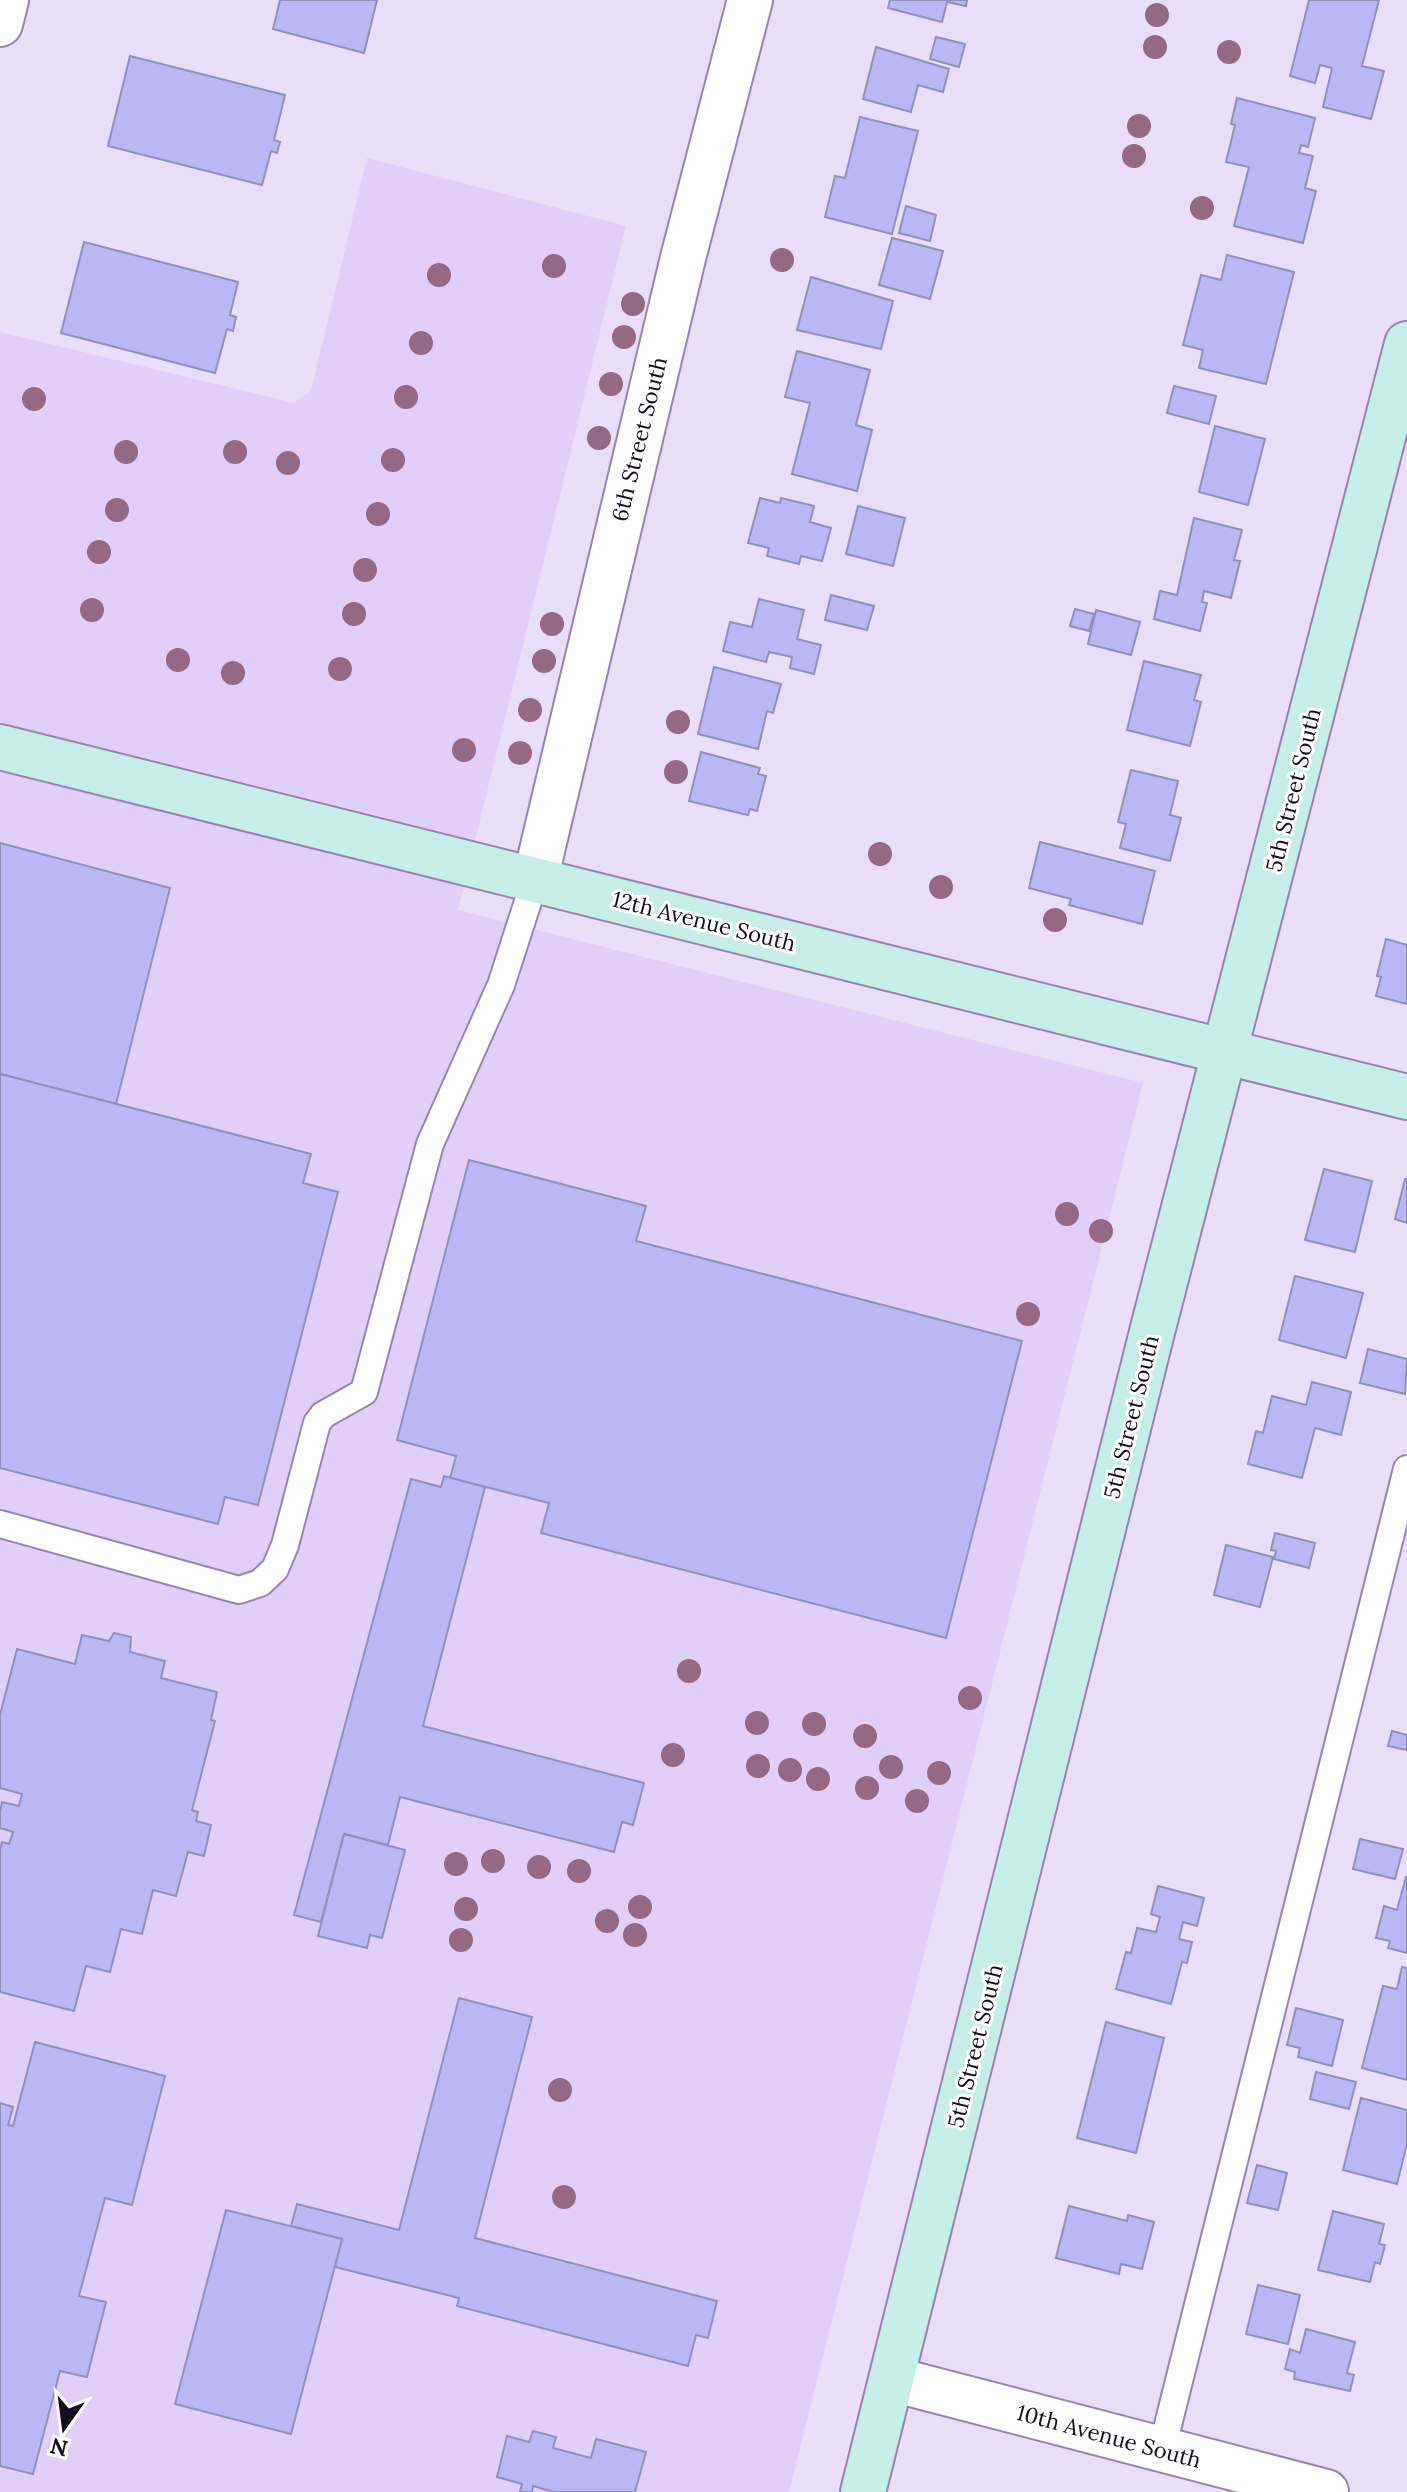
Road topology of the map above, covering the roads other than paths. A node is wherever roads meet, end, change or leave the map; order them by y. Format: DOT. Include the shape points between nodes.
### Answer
graph roads {
  1 [pos="6,0"];
  2 [pos="750,0"];
  3 [pos="0,24"];
  4 [pos="1407,344"];
  5 [pos="0,747"];
  6 [pos="535,880"];
  7 [pos="1227,1050"];
  8 [pos="1407,1097"];
  9 [pos="1407,1469"];
  10 [pos="0,1524"];
  11 [pos="892,2379"];
  12 [pos="1162,2449"];
  13 [pos="863,2492"];
  14 [pos="1326,2492"];
  1 -- 3 [label="street"];
  2 -- 6 [label="street, 6th Street South"];
  4 -- 7 [label="street, 5th Street South"];
  5 -- 6 [label="street, 12th Avenue South"];
  6 -- 7 [label="street, 12th Avenue South"];
  6 -- 10 [label="lane" via="501,985 430,1144 364,1392 317,1423 285,1545 269,1577 239,1590"];
  7 -- 8 [label="street, 12th Avenue South"];
  7 -- 11 [label="street, 5th Street South"];
  9 -- 12 [label="lane"];
  11 -- 12 [label="street, 10th Avenue South"];
  11 -- 13 [label="street, 5th Street South"];
  12 -- 14 [label="street, 10th Avenue South"];
}
